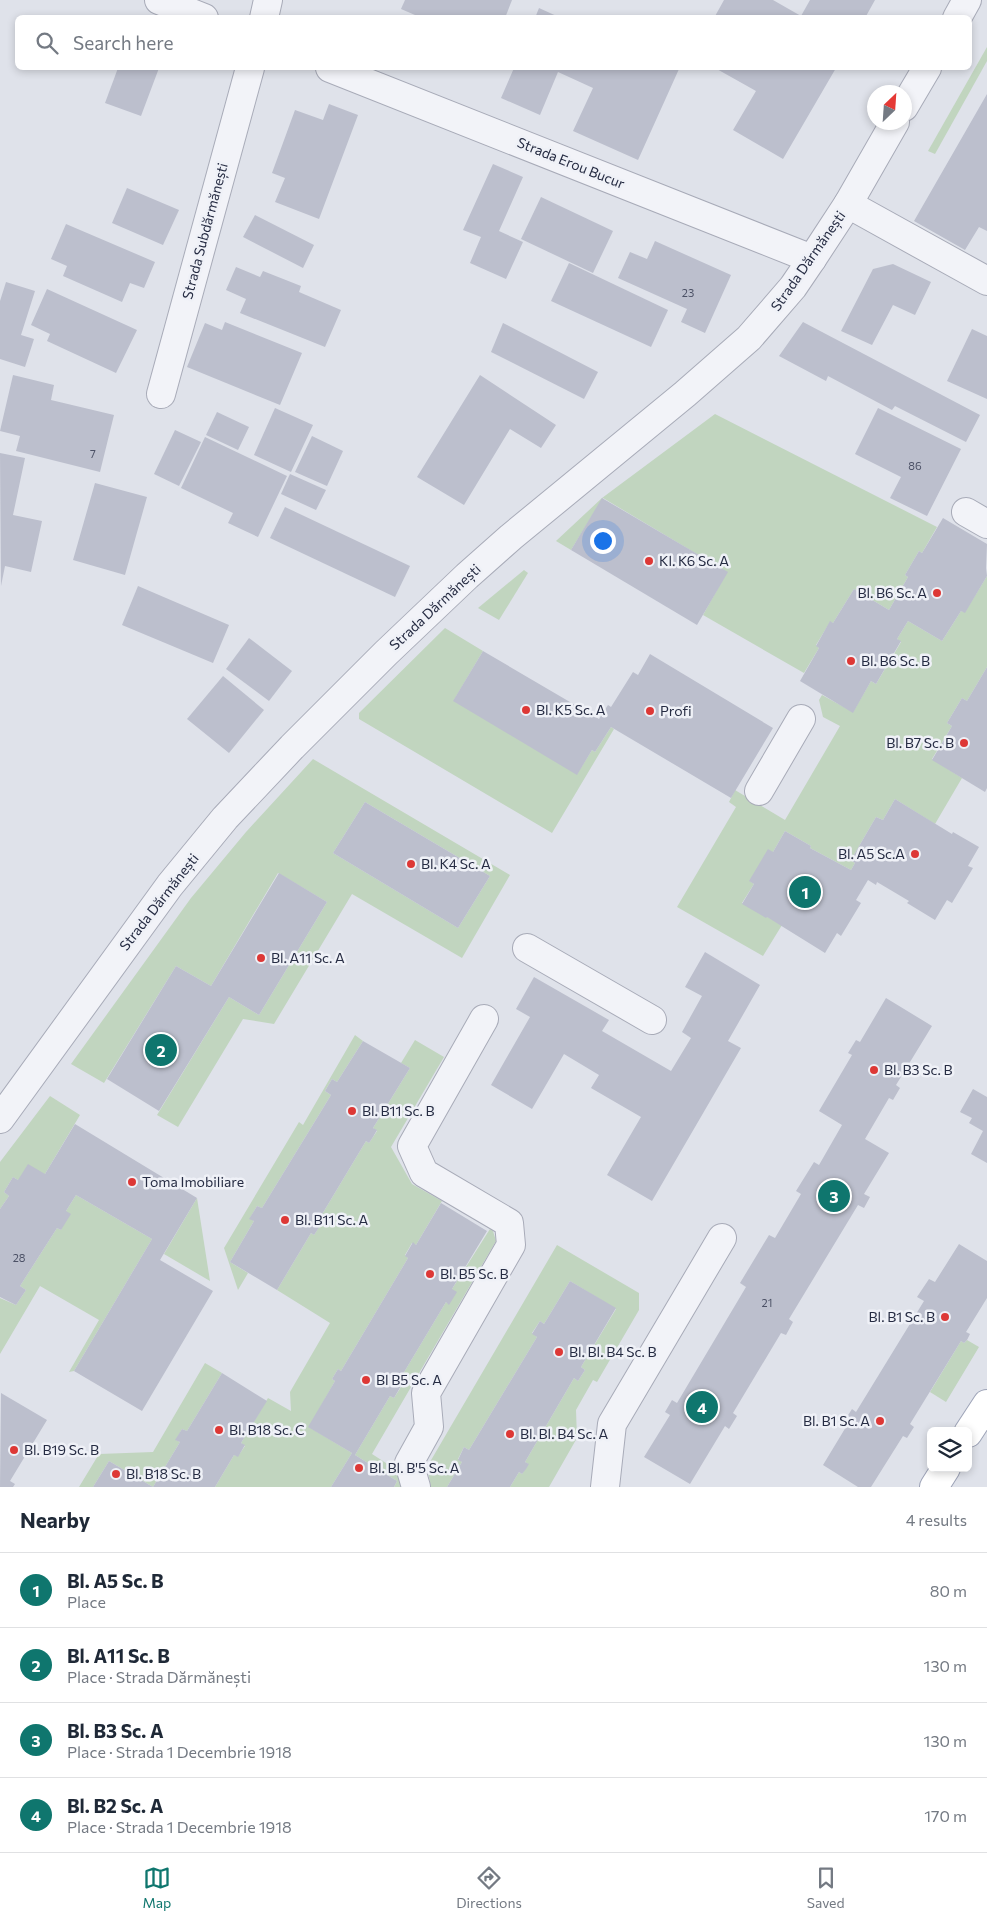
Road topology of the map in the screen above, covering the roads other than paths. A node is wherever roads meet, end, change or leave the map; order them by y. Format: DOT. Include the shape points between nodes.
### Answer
graph roads {
  1 [pos="159,0"];
  2 [pos="268,0"];
  3 [pos="967,0"];
  4 [pos="196,15"];
  5 [pos="265,15"];
  6 [pos="959,15"];
  7 [pos="249,70"];
  8 [pos="335,70"];
  9 [pos="926,70"];
  10 [pos="912,93"];
  11 [pos="890,130"];
  12 [pos="848,204"];
  13 [pos="812,259"];
  14 [pos="987,281"];
  15 [pos="161,394"];
  16 [pos="801,719"];
  17 [pos="759,791"];
  18 [pos="526,948"];
  19 [pos="484,1019"];
  20 [pos="652,1020"];
  21 [pos="0,1119"];
  22 [pos="722,1238"];
  23 [pos="987,1404"];
  24 [pos="972,1427"];
  25 [pos="943,1472"];
  26 [pos="416,1487"];
  27 [pos="605,1487"];
  28 [pos="934,1487"];
  1 -- 4 [label="street"];
  2 -- 5 [label="street"];
  3 -- 6 [label="street"];
  7 -- 15 [label="street, Strada Subdărmănești"];
  8 -- 13 [label="street, Strada Erou Bucur"];
  9 -- 10 [label="street"];
  11 -- 12 [label="street, Strada Dărmănești"];
  12 -- 13 [label="street, Strada Dărmănești"];
  12 -- 14 [label="street"];
  13 -- 21 [label="street, Strada Dărmănești" via="750,338 467,576 292,747 225,818 170,885"];
  16 -- 17 [label="street"];
  18 -- 20 [label="street"];
  19 -- 26 [label="street" via="412,1146 424,1173 509,1223 511,1245 426,1392 429,1427 408,1463"];
  22 -- 27 [label="street" via="612,1424"];
  23 -- 24 [label="main road"];
  25 -- 28 [label="main road"];
}
